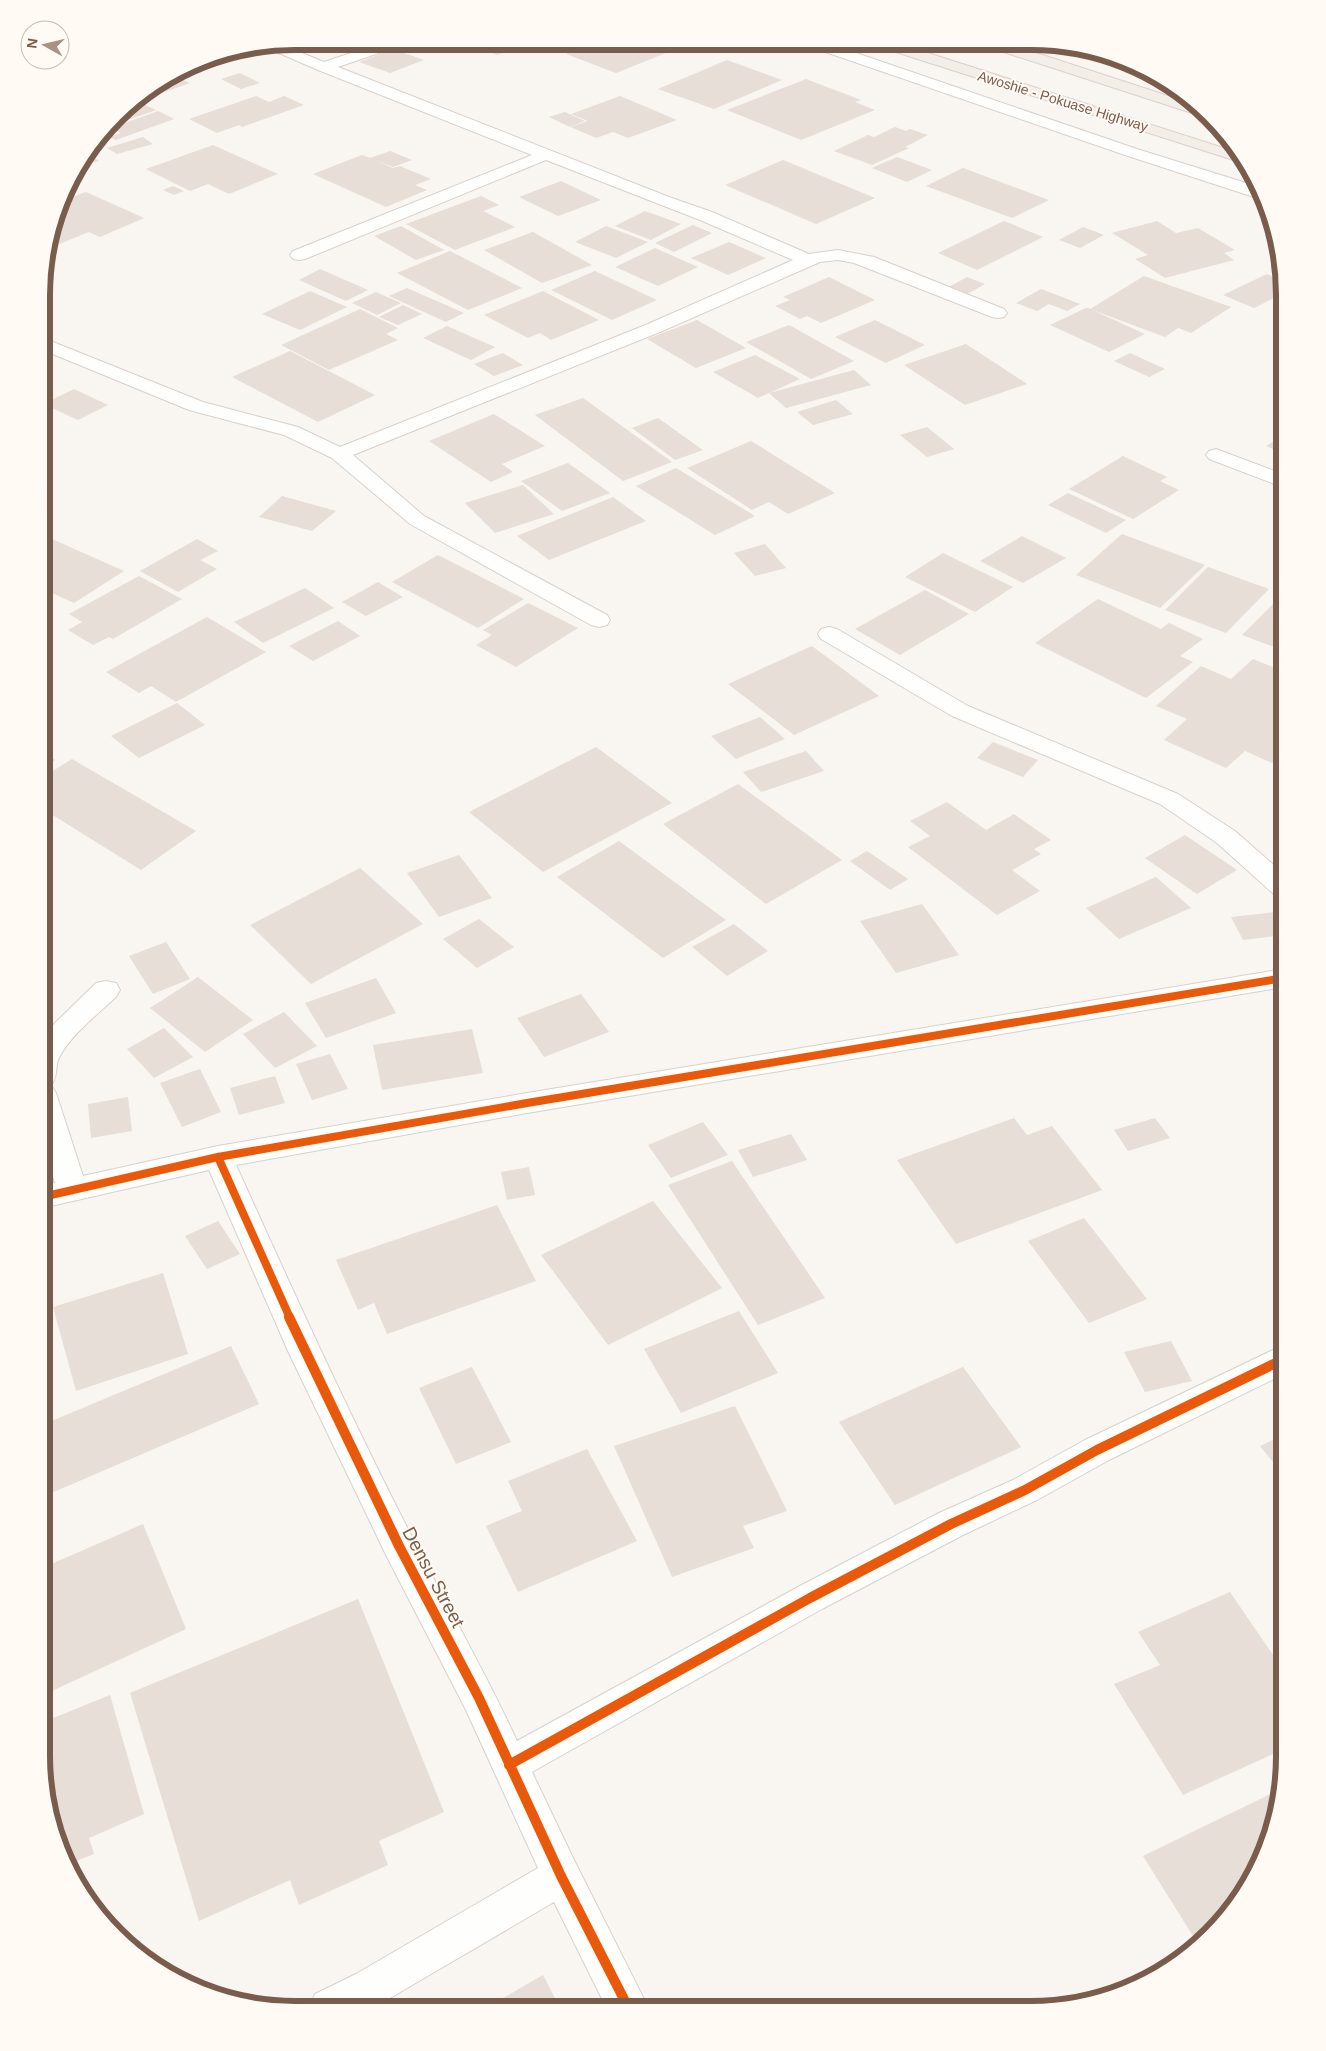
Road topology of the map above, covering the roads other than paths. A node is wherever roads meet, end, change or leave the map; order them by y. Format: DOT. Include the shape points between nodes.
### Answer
graph roads {
  1 [pos="373,50"];
  2 [pos="833,50"];
  3 [pos="904,50"];
  4 [pos="1012,50"];
  5 [pos="283,51"];
  6 [pos="323,67"];
  7 [pos="1187,107"];
  8 [pos="546,154"];
  9 [pos="1233,156"];
  10 [pos="1253,191"];
  11 [pos="299,255"];
  12 [pos="808,260"];
  13 [pos="998,313"];
  14 [pos="50,346"];
  15 [pos="339,454"];
  16 [pos="1216,455"];
  17 [pos="1276,478"];
  18 [pos="599,620"];
  19 [pos="829,634"];
  20 [pos="1276,883"];
  21 [pos="1276,979"];
  22 [pos="106,990"];
  23 [pos="50,1051"];
  24 [pos="50,1119"];
  25 [pos="218,1157"];
  26 [pos="72,1190"];
  27 [pos="50,1195"];
  28 [pos="1276,1363"];
  29 [pos="509,1765"];
  30 [pos="562,1876"];
  31 [pos="343,2001"];
  32 [pos="625,2001"];
  1 -- 6 [label="street"];
  2 -- 10 [label="street"];
  3 -- 9 [label="main road, Awoshie - Pokuase Highway"];
  4 -- 7 [label="main road, Awoshie - Pokuase Highway"];
  5 -- 6 [label="street"];
  6 -- 8 [label="street"];
  8 -- 11 [label="street"];
  8 -- 12 [label="street" via="706,216"];
  12 -- 13 [label="street" via="827,254 848,255"];
  12 -- 15 [label="street" via="654,328"];
  14 -- 15 [label="street" via="196,406 291,431"];
  15 -- 18 [label="street" via="417,520"];
  16 -- 17 [label="street"];
  19 -- 20 [label="street" via="960,711 1169,799 1226,837"];
  21 -- 25 [label="street"];
  22 -- 23 [label="street" via="60,1035"];
  24 -- 26 [label="street"];
  25 -- 26 [label="street"];
  25 -- 29 [label="street, Densu Street" via="304,1351 398,1546 479,1698"];
  26 -- 27 [label="street"];
  28 -- 29 [label="street" via="951,1524 810,1598"];
  29 -- 30 [label="street, Densu Street"];
  30 -- 31 [label="street"];
  30 -- 32 [label="street, Densu Street"];
}
